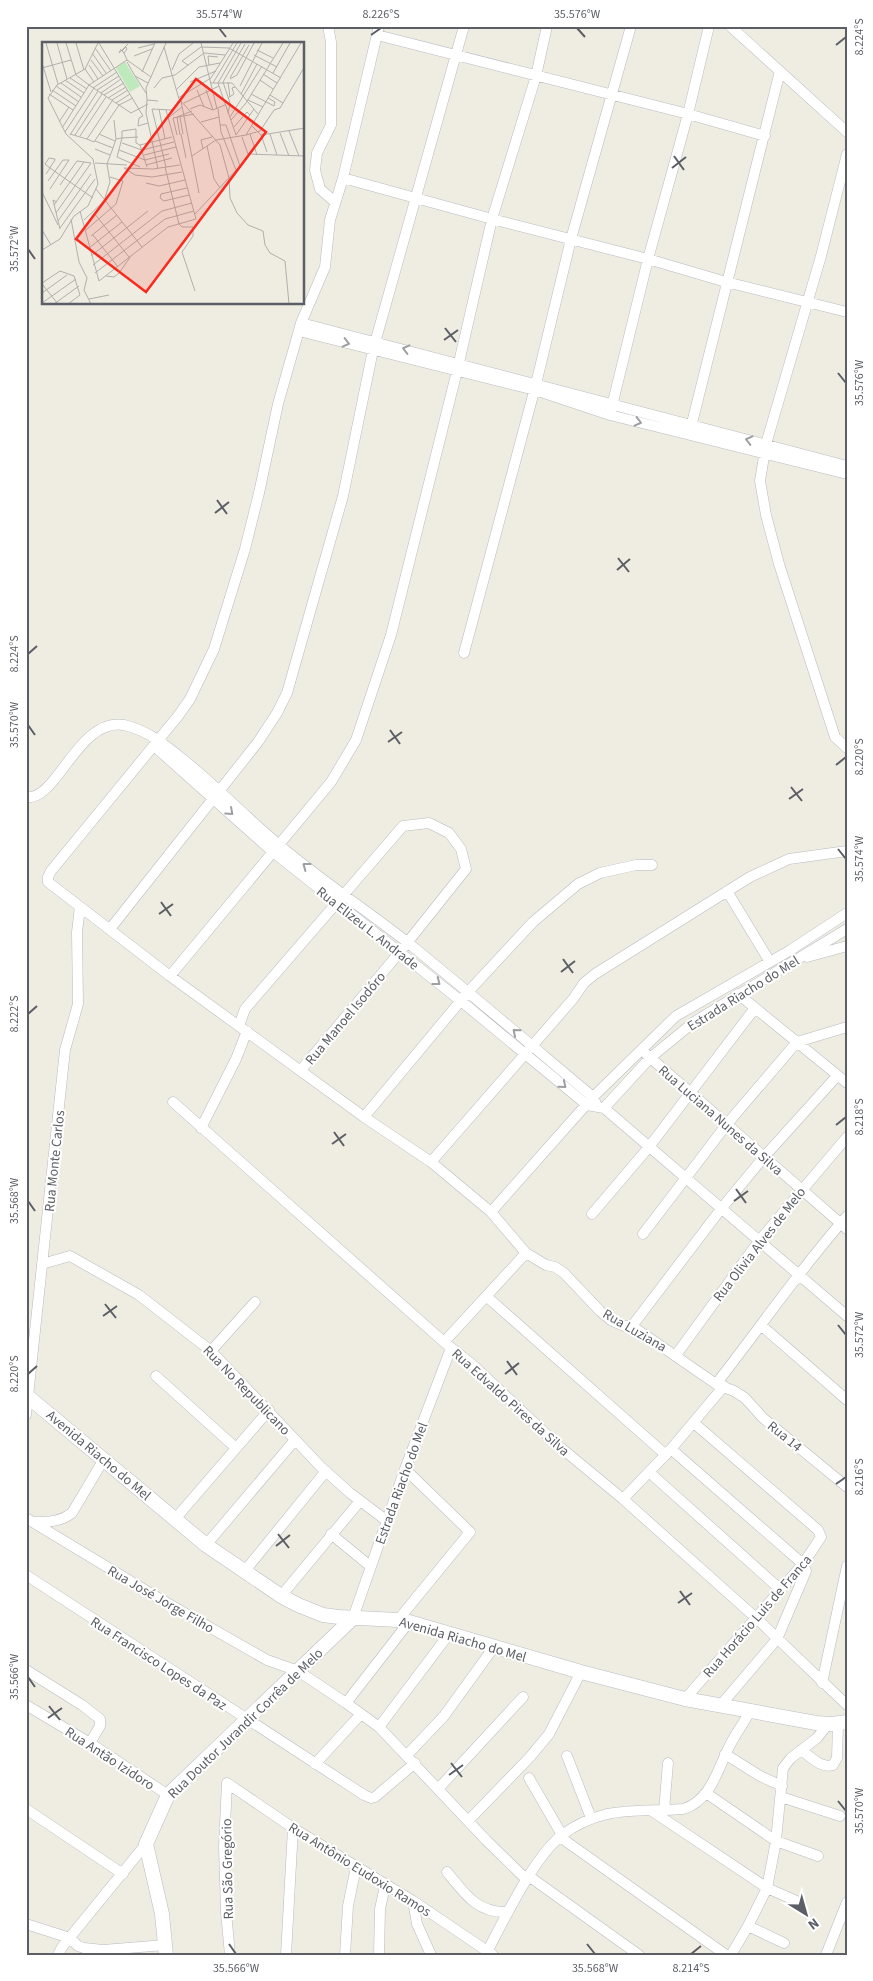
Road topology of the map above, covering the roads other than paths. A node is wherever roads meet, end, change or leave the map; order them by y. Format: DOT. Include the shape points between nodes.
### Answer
graph roads {
  1 [pos="328,26"];
  2 [pos="464,26"];
  3 [pos="547,26"];
  4 [pos="631,26"];
  5 [pos="709,26"];
  6 [pos="730,26"];
  7 [pos="378,31"];
  8 [pos="456,56"];
  9 [pos="780,71"];
  10 [pos="536,76"];
  11 [pos="611,95"];
  12 [pos="688,114"];
  13 [pos="847,132"];
  14 [pos="765,136"];
  15 [pos="847,154"];
  16 [pos="343,178"];
  17 [pos="417,199"];
  18 [pos="335,202"];
  19 [pos="492,219"];
  20 [pos="571,239"];
  21 [pos="648,259"];
  22 [pos="726,282"];
  23 [pos="806,301"];
  24 [pos="847,312"];
  25 [pos="300,327"];
  26 [pos="375,346"];
  27 [pos="458,367"];
  28 [pos="535,387"];
  29 [pos="611,410"];
  30 [pos="690,430"];
  31 [pos="765,449"];
  32 [pos="847,466"];
  33 [pos="847,474"];
  34 [pos="464,653"];
  35 [pos="156,743"];
  36 [pos="847,748"];
  37 [pos="216,793"];
  38 [pos="26,797"];
  39 [pos="276,848"];
  40 [pos="847,850"];
  41 [pos="652,865"];
  42 [pos="727,891"];
  43 [pos="345,895"];
  44 [pos="338,904"];
  45 [pos="80,907"];
  46 [pos="847,913"];
  47 [pos="110,929"];
  48 [pos="847,929"];
  49 [pos="407,942"];
  50 [pos="847,946"];
  51 [pos="399,953"];
  52 [pos="794,961"];
  53 [pos="770,962"];
  54 [pos="170,976"];
  55 [pos="468,992"];
  56 [pos="738,994"];
  57 [pos="461,1001"];
  58 [pos="755,1008"];
  59 [pos="847,1027"];
  60 [pos="243,1028"];
  61 [pos="797,1042"];
  62 [pos="532,1046"];
  63 [pos="641,1050"];
  64 [pos="524,1054"];
  65 [pos="650,1058"];
  66 [pos="301,1070"];
  67 [pos="837,1076"];
  68 [pos="847,1083"];
  69 [pos="689,1092"];
  70 [pos="173,1102"];
  71 [pos="595,1104"];
  72 [pos="364,1117"];
  73 [pos="727,1124"];
  74 [pos="201,1128"];
  75 [pos="847,1136"];
  76 [pos="649,1147"];
  77 [pos="764,1157"];
  78 [pos="431,1162"];
  79 [pos="686,1177"];
  80 [pos="801,1190"];
  81 [pos="721,1209"];
  82 [pos="491,1212"];
  83 [pos="592,1214"];
  84 [pos="845,1223"];
  85 [pos="643,1234"];
  86 [pos="759,1241"];
  87 [pos="526,1253"];
  88 [pos="42,1264"];
  89 [pos="799,1274"];
  90 [pos="486,1296"];
  91 [pos="255,1302"];
  92 [pos="847,1316"];
  93 [pos="632,1326"];
  94 [pos="762,1326"];
  95 [pos="447,1345"];
  96 [pos="211,1351"];
  97 [pos="676,1355"];
  98 [pos="156,1376"];
  99 [pos="720,1385"];
  100 [pos="27,1396"];
  101 [pos="847,1400"];
  102 [pos="269,1410"];
  103 [pos="26,1415"];
  104 [pos="694,1423"];
  105 [pos="295,1440"];
  106 [pos="236,1448"];
  107 [pos="669,1452"];
  108 [pos="104,1459"];
  109 [pos="405,1469"];
  110 [pos="326,1471"];
  111 [pos="649,1472"];
  112 [pos="847,1487"];
  113 [pos="623,1499"];
  114 [pos="360,1501"];
  115 [pos="175,1519"];
  116 [pos="28,1520"];
  117 [pos="387,1521"];
  118 [pos="332,1534"];
  119 [pos="206,1545"];
  120 [pos="803,1564"];
  121 [pos="370,1566"];
  122 [pos="847,1566"];
  123 [pos="244,1572"];
  124 [pos="26,1575"];
  125 [pos="780,1589"];
  126 [pos="281,1596"];
  127 [pos="353,1618"];
  128 [pos="756,1618"];
  129 [pos="403,1621"];
  130 [pos="449,1634"];
  131 [pos="776,1639"];
  132 [pos="494,1647"];
  133 [pos="26,1670"];
  134 [pos="298,1671"];
  135 [pos="581,1672"];
  136 [pos="822,1683"];
  137 [pos="523,1697"];
  138 [pos="685,1699"];
  139 [pos="346,1702"];
  140 [pos="847,1704"];
  141 [pos="26,1705"];
  142 [pos="720,1706"];
  143 [pos="750,1711"];
  144 [pos="361,1714"];
  145 [pos="246,1719"];
  146 [pos="838,1723"];
  147 [pos="379,1727"];
  148 [pos="90,1743"];
  149 [pos="801,1750"];
  150 [pos="725,1754"];
  151 [pos="407,1755"];
  152 [pos="567,1756"];
  153 [pos="415,1763"];
  154 [pos="668,1763"];
  155 [pos="315,1764"];
  156 [pos="528,1778"];
  157 [pos="227,1783"];
  158 [pos="782,1786"];
  159 [pos="438,1789"];
  160 [pos="706,1794"];
  161 [pos="168,1795"];
  162 [pos="781,1797"];
  163 [pos="26,1809"];
  164 [pos="652,1811"];
  165 [pos="664,1811"];
  166 [pos="840,1816"];
  167 [pos="591,1818"];
  168 [pos="468,1821"];
  169 [pos="293,1828"];
  170 [pos="561,1836"];
  171 [pos="776,1841"];
  172 [pos="146,1844"];
  173 [pos="818,1856"];
  174 [pos="356,1867"];
  175 [pos="448,1872"];
  176 [pos="123,1874"];
  177 [pos="528,1878"];
  178 [pos="385,1886"];
  179 [pos="767,1888"];
  180 [pos="413,1901"];
  181 [pos="801,1903"];
  182 [pos="846,1906"];
  183 [pos="507,1912"];
  184 [pos="27,1926"];
  185 [pos="748,1926"];
  186 [pos="70,1938"];
  187 [pos="784,1944"];
  188 [pos="165,1950"];
  189 [pos="490,1952"];
  190 [pos="58,1955"];
  191 [pos="230,1955"];
  192 [pos="286,1955"];
  193 [pos="345,1955"];
  194 [pos="379,1955"];
  195 [pos="431,1955"];
  196 [pos="639,1955"];
  197 [pos="726,1955"];
  198 [pos="731,1955"];
  199 [pos="826,1955"];
  1 -- 18 [label="street" via="331,42 331,125 317,153 315,170 320,188"];
  2 -- 8 [label="street"];
  3 -- 10 [label="street"];
  4 -- 11 [label="street"];
  5 -- 12 [label="street"];
  6 -- 9 [label="street"];
  7 -- 8 [label="street"];
  7 -- 16 [label="street"];
  8 -- 10 [label="street"];
  8 -- 17 [label="street"];
  9 -- 13 [label="street"];
  9 -- 14 [label="street"];
  10 -- 11 [label="street"];
  10 -- 19 [label="street"];
  11 -- 12 [label="street"];
  11 -- 20 [label="street"];
  12 -- 14 [label="street"];
  12 -- 21 [label="street"];
  14 -- 22 [label="street"];
  15 -- 23 [label="street"];
  16 -- 17 [label="street"];
  16 -- 18 [label="street"];
  17 -- 19 [label="street"];
  17 -- 26 [label="street"];
  18 -- 25 [label="street" via="325,268"];
  19 -- 20 [label="street"];
  19 -- 27 [label="street"];
  20 -- 21 [label="street"];
  20 -- 28 [label="street"];
  21 -- 22 [label="street"];
  21 -- 29 [label="street"];
  22 -- 23 [label="street"];
  22 -- 30 [label="street"];
  23 -- 24 [label="street"];
  23 -- 31 [label="street"];
  25 -- 26 [label="street"];
  25 -- 35 [label="street" via="278,404 245,548 214,649 190,699"];
  26 -- 27 [label="street"];
  26 -- 37 [label="street" via="343,496 287,692 258,742"];
  27 -- 28 [label="street"];
  27 -- 39 [label="street" via="391,635 356,740 331,782"];
  28 -- 29 [label="street"];
  28 -- 34 [label="street"];
  29 -- 30 [label="street"];
  30 -- 31 [label="street"];
  31 -- 32 [label="street"];
  31 -- 33 [label="street"];
  31 -- 36 [label="street" via="760,481 773,543 835,737"];
  35 -- 37 [label="street, Rua Elizeu L. Andrade"];
  35 -- 38 [label="street, Rua Elizeu L. Andrade" via="149,734 124,725 106,726 72,755 41,793 32,798"];
  35 -- 45 [label="street, Rua Luziana" via="48,877 52,886"];
  37 -- 39 [label="street, Rua Elizeu L. Andrade"];
  37 -- 47 [label="street"];
  43 -- 39 [label="street, Rua Elizeu L. Andrade, one-way"];
  39 -- 44 [label="street, Rua Elizeu L. Andrade"];
  39 -- 54 [label="street"];
  40 -- 42 [label="street" via="790,859"];
  41 -- 55 [label="street" via="600,873 578,884 533,922"];
  42 -- 53 [label="street"];
  42 -- 62 [label="street" via="595,974"];
  43 -- 44 [label="street"];
  43 -- 49 [label="street, Rua Elizeu L. Andrade"];
  43 -- 49 [label="street, Rua Manoel Isodóro" via="403,826 429,823 449,833 461,849 466,869"];
  44 -- 51 [label="street, Rua Elizeu L. Andrade"];
  44 -- 60 [label="street" via="245,1009"];
  45 -- 47 [label="street, Rua Luziana"];
  45 -- 88 [label="street, Rua Monte Carlos" via="78,1004 65,1050"];
  46 -- 53 [label="street, Estrada Riacho do Mel"];
  47 -- 54 [label="street, Rua Luziana"];
  48 -- 52 [label="street, Estrada Riacho do Mel"];
  49 -- 51 [label="street, Rua Manoel Isodóro"];
  49 -- 55 [label="street, Rua Elizeu L. Andrade"];
  50 -- 52 [label="street"];
  51 -- 57 [label="street, Rua Elizeu L. Andrade, one-way"];
  51 -- 66 [label="street, Rua Manoel Isodóro"];
  52 -- 56 [label="street, Estrada Riacho do Mel"];
  53 -- 63 [label="street, Estrada Riacho do Mel" via="676,1016"];
  54 -- 60 [label="street, Rua Luziana"];
  55 -- 57 [label="street"];
  62 -- 55 [label="street, Rua Elizeu L. Andrade, one-way"];
  56 -- 58 [label="street"];
  56 -- 65 [label="street, Estrada Riacho do Mel" via="694,1022"];
  57 -- 64 [label="street, Rua Elizeu L. Andrade"];
  57 -- 72 [label="street"];
  58 -- 61 [label="street"];
  58 -- 69 [label="street"];
  59 -- 61 [label="street"];
  60 -- 66 [label="street, Rua Luziana"];
  60 -- 74 [label="street" via="236,1059"];
  61 -- 67 [label="street"];
  61 -- 73 [label="street"];
  62 -- 64 [label="street"];
  62 -- 71 [label="street, Rua Elizeu L. Andrade"];
  63 -- 65 [label="street, Rua Luciana Nunes da Silva"];
  63 -- 71 [label="street, Estrada Riacho do Mel"];
  64 -- 71 [label="street, Rua Elizeu L. Andrade, one-way"];
  64 -- 78 [label="street"];
  65 -- 69 [label="street, Rua Luciana Nunes da Silva"];
  65 -- 71 [label="street, Estrada Riacho do Mel"];
  66 -- 72 [label="street, Rua Luziana"];
  67 -- 68 [label="street"];
  67 -- 77 [label="street"];
  69 -- 73 [label="street, Rua Luciana Nunes da Silva"];
  69 -- 76 [label="street"];
  70 -- 74 [label="street, Rua Edvaldo Pires da Silva"];
  71 -- 76 [label="street"];
  71 -- 82 [label="street, Estrada Riacho do Mel"];
  72 -- 78 [label="street, Rua Luziana"];
  73 -- 77 [label="street, Rua Luciana Nunes da Silva"];
  73 -- 79 [label="street"];
  74 -- 95 [label="street, Rua Edvaldo Pires da Silva"];
  75 -- 80 [label="street, Rua Olivia Alves de Melo"];
  76 -- 79 [label="street"];
  76 -- 83 [label="street"];
  77 -- 80 [label="street, Rua Luciana Nunes da Silva"];
  77 -- 81 [label="street"];
  78 -- 82 [label="street, Rua Luziana"];
  79 -- 81 [label="street"];
  79 -- 85 [label="street"];
  80 -- 84 [label="street, Rua Luciana Nunes da Silva"];
  80 -- 86 [label="street, Rua Olivia Alves de Melo"];
  81 -- 86 [label="street"];
  81 -- 93 [label="street"];
  82 -- 87 [label="street, Rua Luziana"];
  84 -- 89 [label="street"];
  86 -- 89 [label="street"];
  86 -- 97 [label="street, Rua Olivia Alves de Melo"];
  87 -- 90 [label="street, Estrada Riacho do Mel"];
  87 -- 93 [label="street, Rua Luziana" via="564,1273 612,1321"];
  88 -- 96 [label="street, Rua No Republicano" via="70,1256 139,1295"];
  88 -- 100 [label="street, Rua Monte Carlos"];
  89 -- 92 [label="street"];
  89 -- 94 [label="street"];
  90 -- 95 [label="street, Estrada Riacho do Mel"];
  90 -- 107 [label="street"];
  91 -- 96 [label="street"];
  93 -- 97 [label="street, Rua Luziana"];
  94 -- 99 [label="street"];
  94 -- 101 [label="street"];
  95 -- 109 [label="street, Estrada Riacho do Mel"];
  95 -- 113 [label="street, Rua Edvaldo Pires da Silva"];
  96 -- 102 [label="street, Rua No Republicano"];
  97 -- 99 [label="street, Rua Luziana"];
  98 -- 106 [label="street"];
  99 -- 104 [label="street"];
  99 -- 112 [label="street, Rua 14" via="745,1398 763,1418"];
  100 -- 103 [label="street, Rua Monte Carlos"];
  100 -- 108 [label="street, Avenida Riacho do Mel"];
  102 -- 105 [label="street, Rua No Republicano"];
  102 -- 106 [label="street"];
  104 -- 107 [label="street"];
  104 -- 120 [label="street, Rua Horácio Luis de Franca" via="818,1530 820,1540"];
  105 -- 110 [label="street, Rua No Republicano"];
  105 -- 119 [label="street"];
  106 -- 115 [label="street"];
  107 -- 111 [label="street"];
  107 -- 120 [label="street"];
  108 -- 115 [label="street, Avenida Riacho do Mel"];
  108 -- 116 [label="street" via="72,1513 56,1521"];
  109 -- 117 [label="street, Estrada Riacho do Mel"];
  109 -- 129 [label="street" via="470,1532"];
  110 -- 114 [label="street, Rua No Republicano"];
  110 -- 123 [label="street"];
  111 -- 113 [label="street"];
  111 -- 125 [label="street"];
  113 -- 128 [label="street, Rua Edvaldo Pires da Silva"];
  114 -- 117 [label="street, Rua No Republicano"];
  114 -- 118 [label="street"];
  115 -- 119 [label="street, Avenida Riacho do Mel"];
  116 -- 134 [label="street, Rua José Jorge Filho" via="267,1660"];
  117 -- 121 [label="street, Estrada Riacho do Mel"];
  118 -- 121 [label="street"];
  118 -- 126 [label="street"];
  119 -- 123 [label="street, Avenida Riacho do Mel"];
  120 -- 125 [label="street, Rua Horácio Luis de Franca"];
  120 -- 131 [label="street" via="806,1573"];
  121 -- 127 [label="street, Estrada Riacho do Mel"];
  122 -- 136 [label="street"];
  123 -- 126 [label="street, Avenida Riacho do Mel"];
  124 -- 145 [label="street, Rua Francisco Lopes da Paz"];
  125 -- 128 [label="street, Rua Horácio Luis de Franca"];
  126 -- 127 [label="street, Avenida Riacho do Mel" via="323,1615"];
  127 -- 129 [label="street, Avenida Riacho do Mel"];
  127 -- 134 [label="street, Rua Doutor Jurandir Corrêa de Melo"];
  128 -- 131 [label="street, Rua Edvaldo Pires da Silva"];
  128 -- 138 [label="street, Rua Horácio Luis de Franca"];
  129 -- 130 [label="street, Avenida Riacho do Mel"];
  129 -- 139 [label="street"];
  130 -- 132 [label="street, Avenida Riacho do Mel"];
  130 -- 147 [label="street"];
  131 -- 136 [label="street, Rua Edvaldo Pires da Silva"];
  131 -- 142 [label="street"];
  132 -- 135 [label="street, Avenida Riacho do Mel"];
  132 -- 151 [label="street" via="444,1716"];
  133 -- 148 [label="street" via="100,1719 100,1726"];
  134 -- 139 [label="street, Rua José Jorge Filho"];
  134 -- 145 [label="street, Rua Doutor Jurandir Corrêa de Melo"];
  135 -- 138 [label="street, Avenida Riacho do Mel"];
  135 -- 168 [label="street" via="548,1734"];
  136 -- 140 [label="street, Rua Edvaldo Pires da Silva"];
  137 -- 159 [label="street"];
  138 -- 142 [label="street, Avenida Riacho do Mel"];
  139 -- 144 [label="street, Rua José Jorge Filho"];
  141 -- 148 [label="street, Rua Antão Izidoro"];
  142 -- 143 [label="street, Avenida Riacho do Mel"];
  143 -- 146 [label="street, Avenida Riacho do Mel" via="800,1721"];
  143 -- 150 [label="street"];
  144 -- 147 [label="street, Rua José Jorge Filho"];
  144 -- 155 [label="street"];
  145 -- 155 [label="street, Rua Francisco Lopes da Paz"];
  145 -- 161 [label="street, Rua Doutor Jurandir Corrêa de Melo"];
  146 -- 149 [label="street"];
  146 -- 149 [label="street" via="836,1762 831,1766 822,1765"];
  147 -- 151 [label="street, Rua José Jorge Filho"];
  148 -- 161 [label="street, Rua Antão Izidoro"];
  149 -- 158 [label="street" via="786,1763"];
  150 -- 158 [label="street"];
  150 -- 160 [label="street"];
  151 -- 153 [label="street, Rua José Jorge Filho"];
  152 -- 167 [label="street"];
  153 -- 155 [label="street, Rua Francisco Lopes da Paz" via="373,1798"];
  153 -- 159 [label="street, Rua José Jorge Filho"];
  154 -- 165 [label="street"];
  156 -- 170 [label="street"];
  157 -- 169 [label="street, Rua Antônio Eudoxio Ramos"];
  157 -- 191 [label="street, Rua São Gregório" via="224,1846"];
  158 -- 162 [label="street"];
  159 -- 168 [label="street, Rua José Jorge Filho"];
  160 -- 165 [label="street" via="689,1808"];
  160 -- 171 [label="street"];
  161 -- 172 [label="street, Rua Doutor Jurandir Corrêa de Melo"];
  162 -- 166 [label="street"];
  162 -- 171 [label="street"];
  163 -- 176 [label="street"];
  164 -- 165 [label="street"];
  164 -- 167 [label="street" via="611,1813"];
  164 -- 179 [label="street"];
  167 -- 170 [label="street"];
  168 -- 177 [label="street, Rua José Jorge Filho"];
  169 -- 174 [label="street, Rua Antônio Eudoxio Ramos"];
  169 -- 192 [label="street"];
  170 -- 177 [label="street"];
  170 -- 197 [label="street"];
  171 -- 173 [label="street"];
  171 -- 179 [label="street"];
  172 -- 176 [label="street"];
  172 -- 188 [label="street" via="162,1914"];
  174 -- 178 [label="street, Rua Antônio Eudoxio Ramos"];
  174 -- 193 [label="street" via="348,1906"];
  175 -- 183 [label="street" via="477,1904 489,1911"];
  176 -- 186 [label="street"];
  177 -- 183 [label="street"];
  177 -- 196 [label="street, Rua José Jorge Filho"];
  178 -- 180 [label="street, Rua Antônio Eudoxio Ramos"];
  178 -- 194 [label="street" via="380,1909"];
  179 -- 181 [label="street"];
  179 -- 185 [label="street"];
  180 -- 189 [label="street, Rua Antônio Eudoxio Ramos"];
  180 -- 195 [label="street" via="417,1924"];
  182 -- 199 [label="street"];
  183 -- 189 [label="street"];
  184 -- 186 [label="street"];
  185 -- 187 [label="street"];
  185 -- 198 [label="street"];
  186 -- 188 [label="street" via="84,1948"];
  186 -- 190 [label="street"];
}
